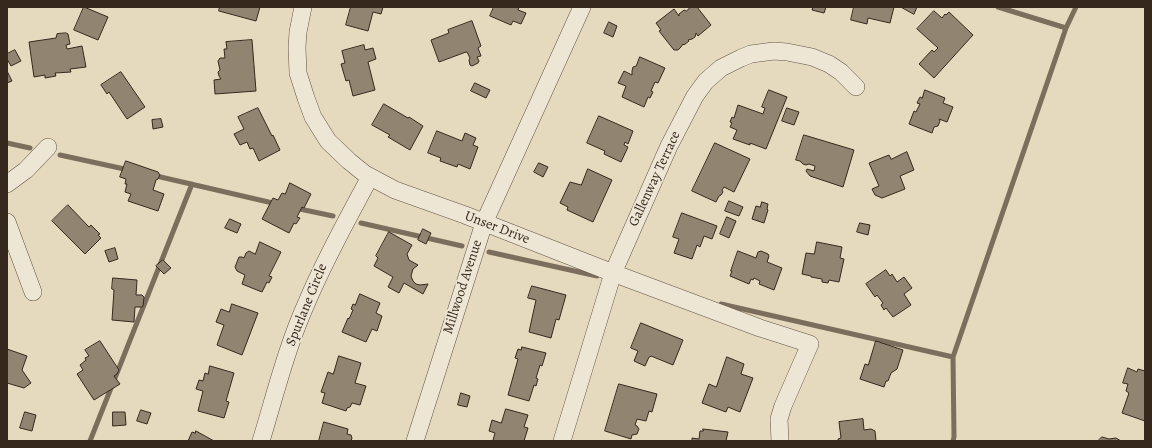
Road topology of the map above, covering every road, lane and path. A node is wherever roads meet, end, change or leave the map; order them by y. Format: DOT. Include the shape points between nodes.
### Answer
graph roads {
  1 [pos="303,7"];
  2 [pos="582,7"];
  3 [pos="856,87"];
  4 [pos="48,147"];
  5 [pos="370,177"];
  6 [pos="7,184"];
  7 [pos="7,222"];
  8 [pos="484,223"];
  9 [pos="613,273"];
  10 [pos="33,292"];
  11 [pos="261,441"];
  12 [pos="415,441"];
  13 [pos="562,441"];
  14 [pos="780,441"];
  1 -- 5 [label="street, Unser Drive" via="298,32 298,73 313,117 328,141"];
  2 -- 8 [label="street, Millwood Avenue"];
  3 -- 9 [label="street, Gallenway Terrace" via="829,64 812,57 787,52 751,54 721,68 706,81 695,96"];
  4 -- 6 [label="street" via="26,170"];
  5 -- 8 [label="street, Unser Drive" via="395,190"];
  5 -- 11 [label="street, Spurlane Circle" via="331,249 306,303"];
  7 -- 10 [label="street"];
  8 -- 9 [label="street, Unser Drive"];
  8 -- 12 [label="street, Millwood Avenue"];
  9 -- 13 [label="street, Gallenway Terrace"];
  9 -- 14 [label="street, Unser Drive" via="810,344 783,406 779,419"];
}
